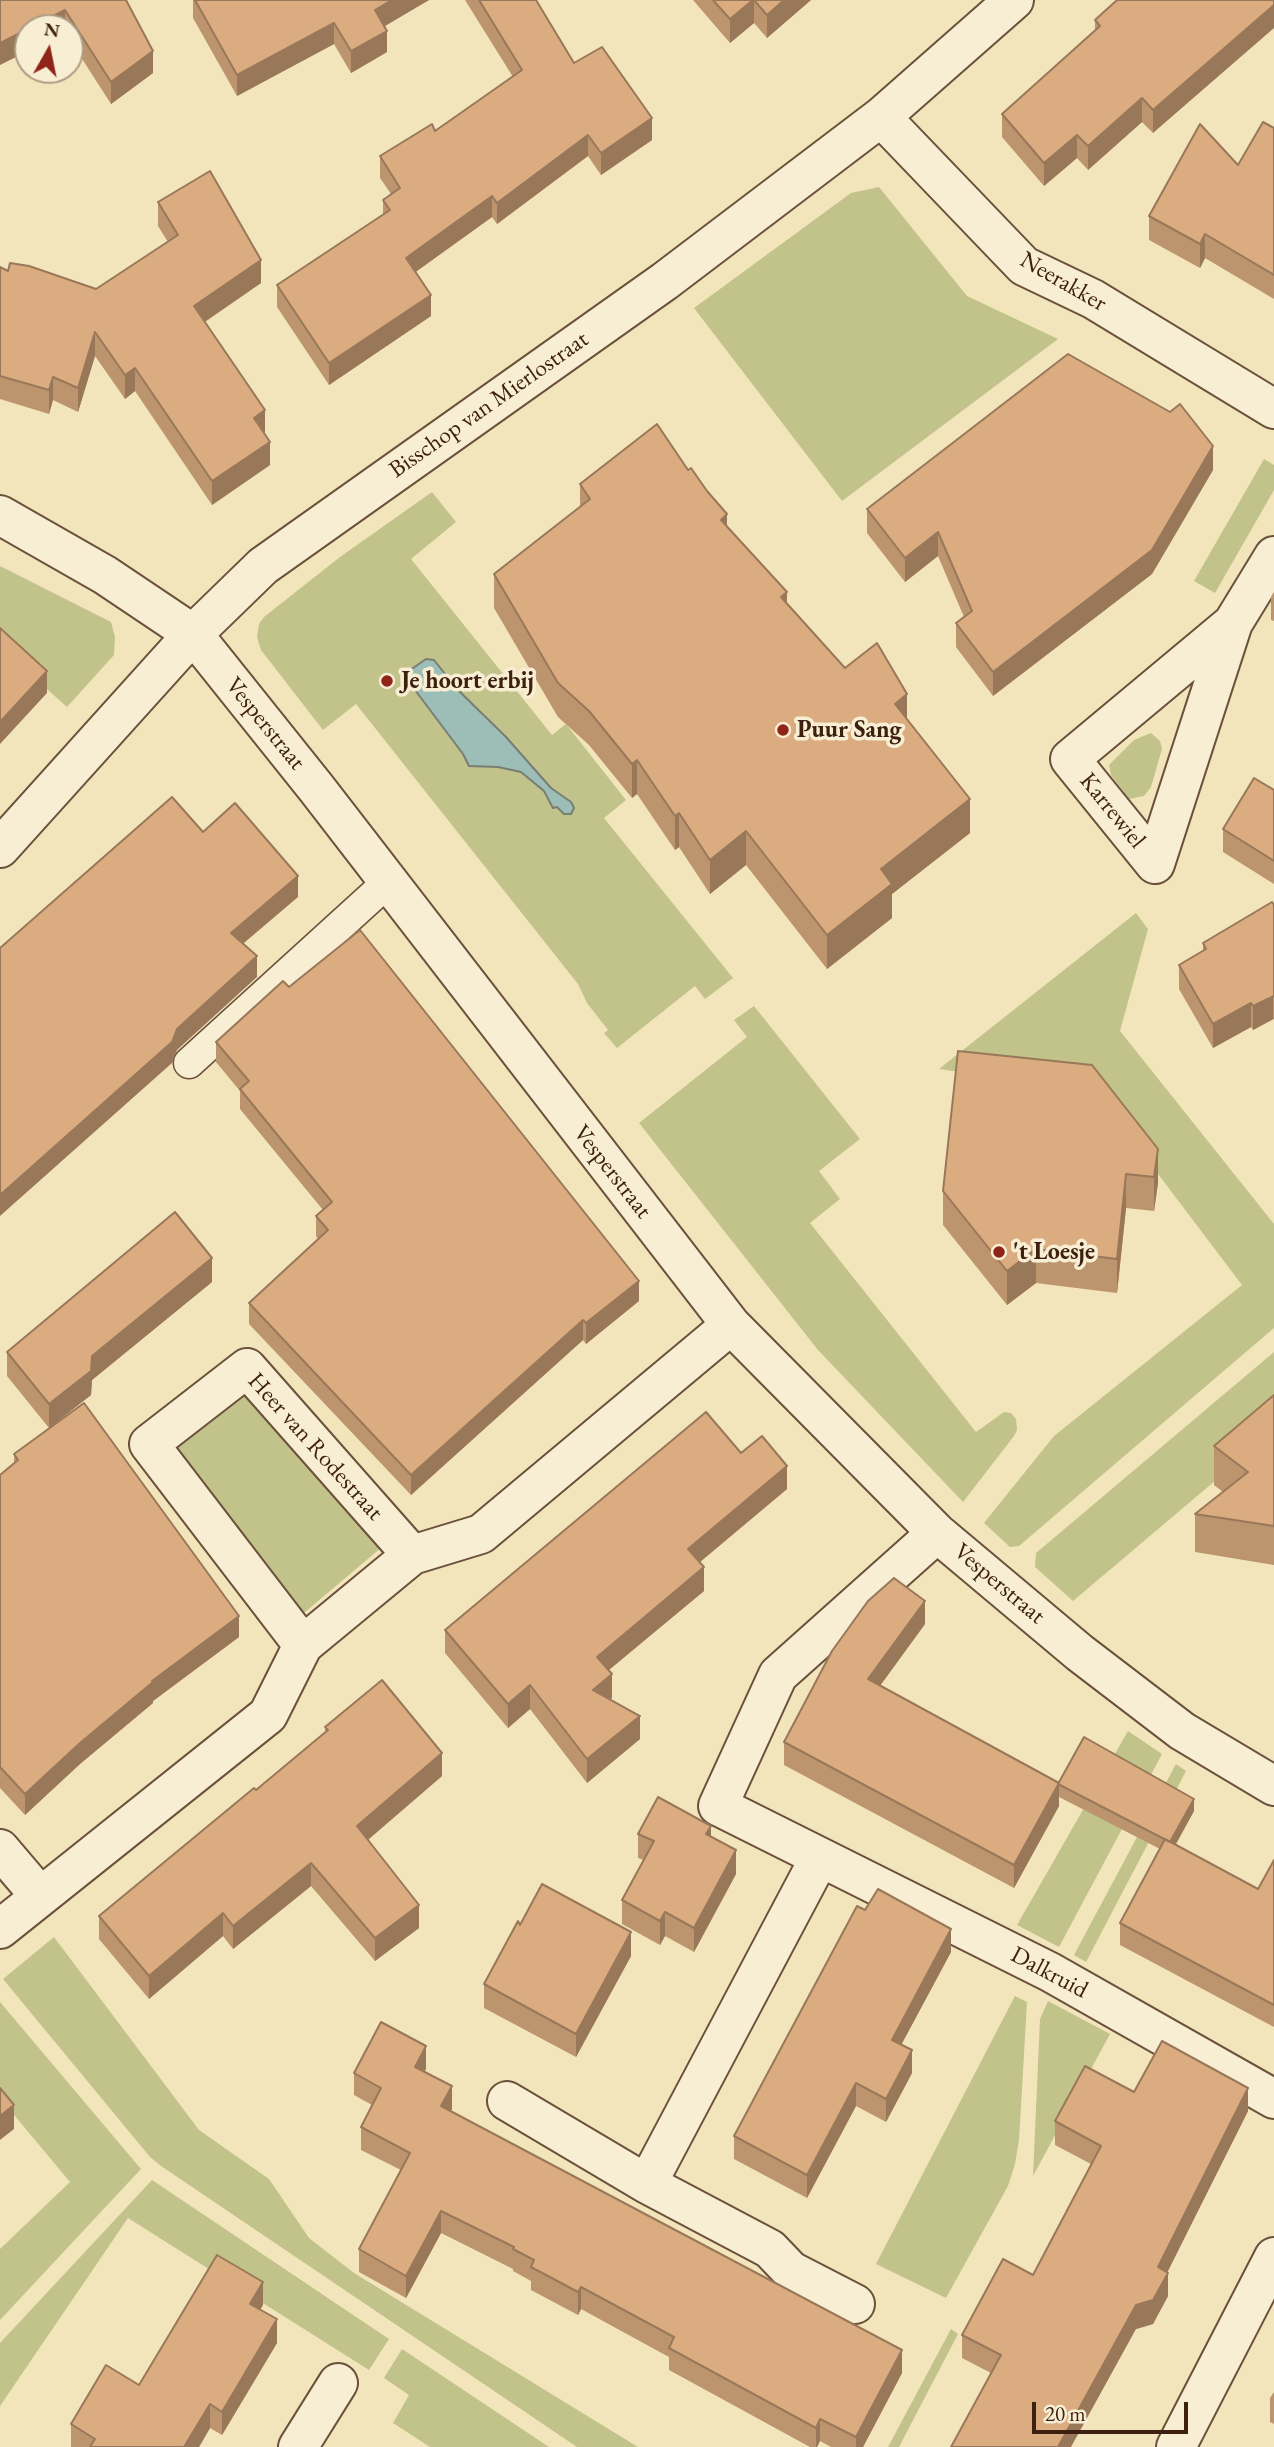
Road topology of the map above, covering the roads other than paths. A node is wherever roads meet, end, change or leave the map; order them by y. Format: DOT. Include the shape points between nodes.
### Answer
graph roads {
  1 [pos="1014,0"];
  2 [pos="881,117"];
  3 [pos="1274,409"];
  4 [pos="0,515"];
  5 [pos="1274,555"];
  6 [pos="1233,623"];
  7 [pos="193,634"];
  8 [pos="0,848"];
  9 [pos="388,882"];
  10 [pos="189,1063"];
  11 [pos="731,1325"];
  12 [pos="937,1533"];
  13 [pos="412,1555"];
  14 [pos="303,1646"];
  15 [pos="1274,1786"];
  16 [pos="0,1849"];
  17 [pos="820,1857"];
  18 [pos="40,1896"];
  19 [pos="0,1929"];
  20 [pos="1274,2099"];
  21 [pos="507,2101"];
  22 [pos="647,2184"];
  23 [pos="1274,2257"];
  24 [pos="855,2304"];
  25 [pos="338,2383"];
  26 [pos="298,2447"];
  27 [pos="1176,2447"];
  1 -- 2 [label="street, Bisschop van Mierlostraat"];
  2 -- 3 [label="street, Neerakker" via="1024,266 1093,299"];
  2 -- 7 [label="street, Bisschop van Mierlostraat" via="666,281 263,565"];
  4 -- 7 [label="street, Vesperstraat" via="105,575"];
  5 -- 6 [label="street, Karrewiel"];
  6 -- 6 [label="street, Karrewiel" via="1172,813 1155,864 1070,759"];
  7 -- 8 [label="street, Bisschop van Mierlostraat"];
  7 -- 9 [label="street, Vesperstraat"];
  9 -- 10 [label="lane"];
  9 -- 11 [label="street, Vesperstraat"];
  11 -- 12 [label="street, Vesperstraat"];
  11 -- 13 [label="street" via="481,1534"];
  12 -- 15 [label="street, Vesperstraat" via="1172,1723"];
  12 -- 17 [label="street, Dalkruid" via="778,1675 718,1806"];
  13 -- 14 [label="street"];
  13 -- 14 [label="street, Heer van Rodestraat" via="247,1368 149,1444"];
  14 -- 18 [label="street" via="268,1715"];
  16 -- 18 [label="street"];
  17 -- 20 [label="street, Dalkruid" via="1050,1972"];
  17 -- 22 [label="street"];
  18 -- 19 [label="street"];
  21 -- 22 [label="street"];
  22 -- 24 [label="street" via="770,2249 791,2272"];
  23 -- 27 [label="street"];
  25 -- 26 [label="street"];
}
